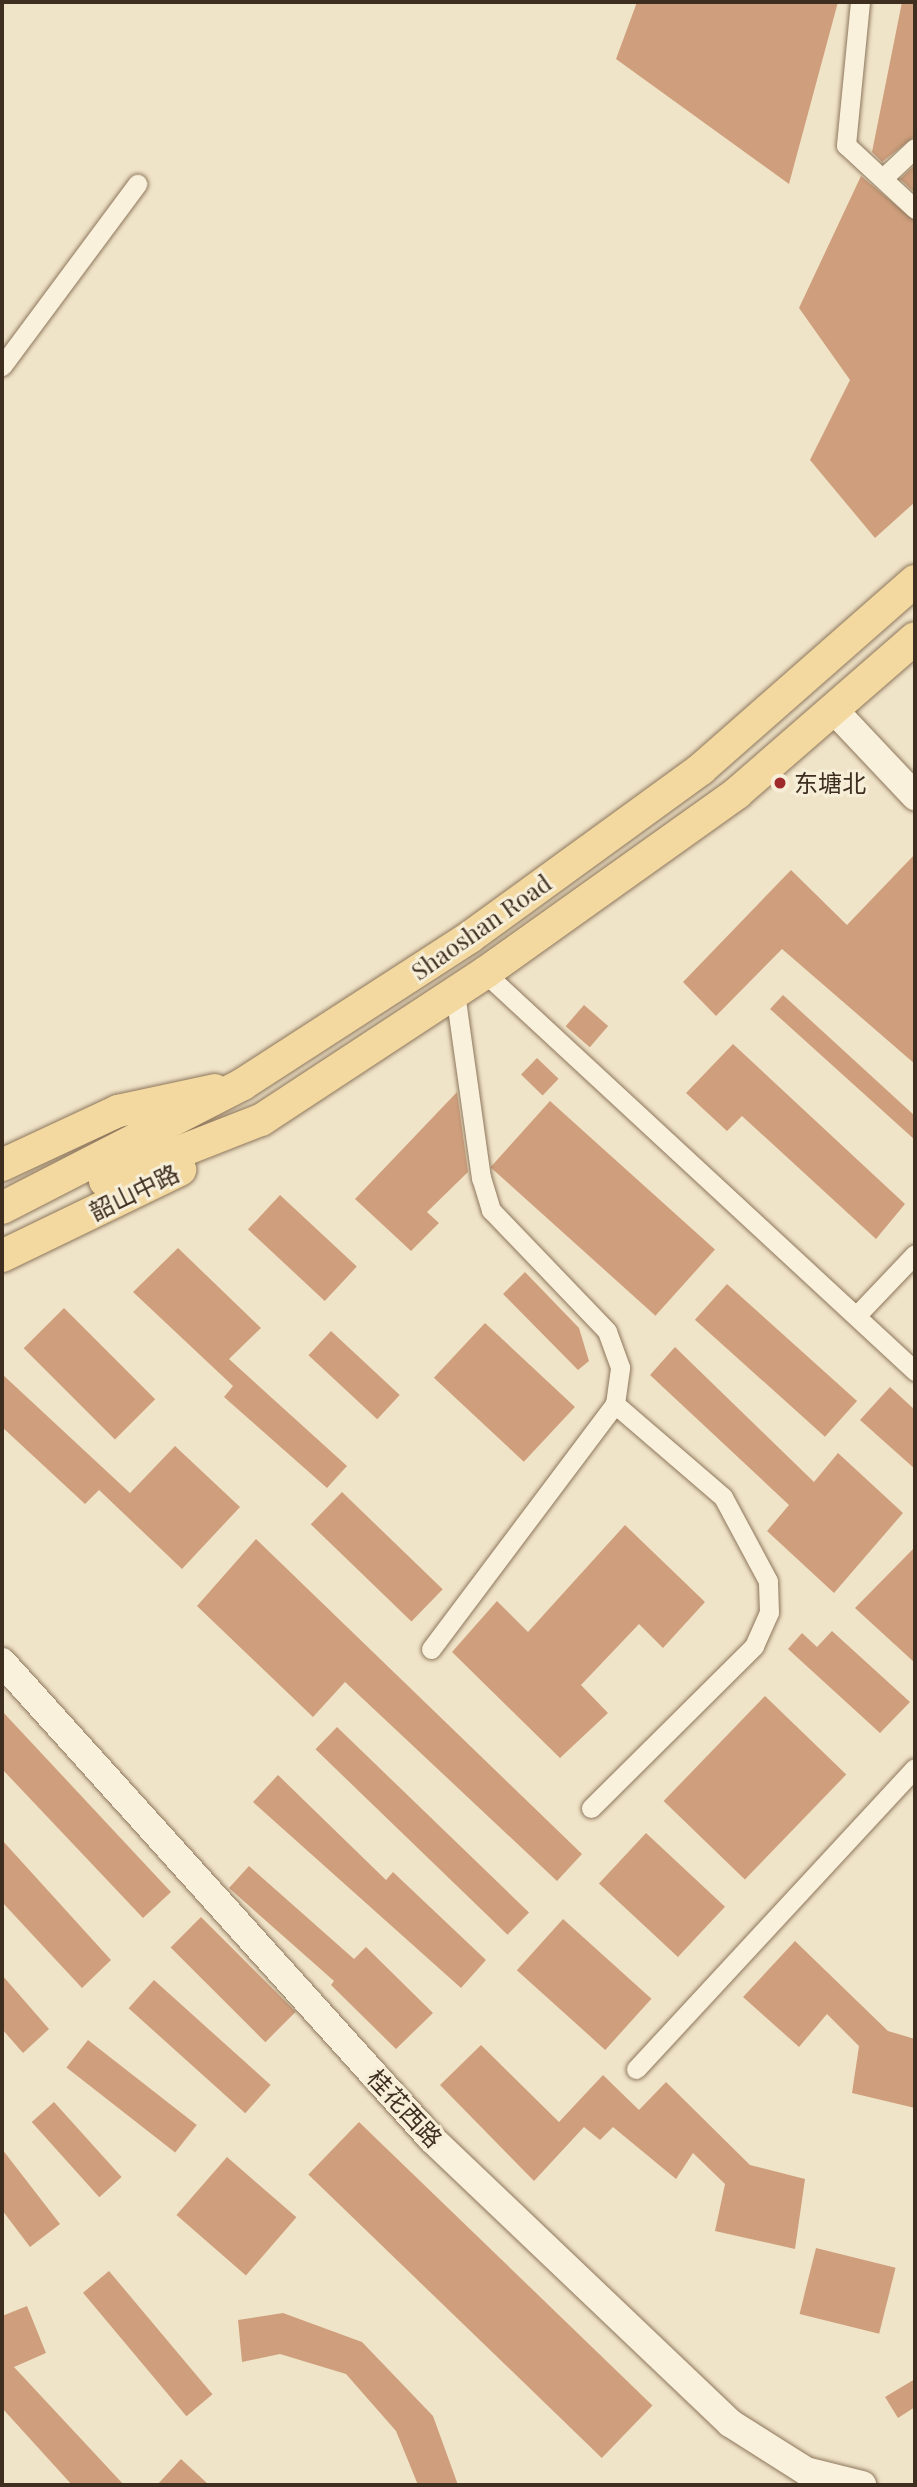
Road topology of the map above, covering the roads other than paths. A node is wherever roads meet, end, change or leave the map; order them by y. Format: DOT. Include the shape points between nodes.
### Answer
graph roads {
  1 [pos="860,2"];
  2 [pos="915,148"];
  3 [pos="884,177"];
  4 [pos="136,184"];
  5 [pos="915,209"];
  6 [pos="2,366"];
  7 [pos="915,581"];
  8 [pos="915,638"];
  9 [pos="833,709"];
  10 [pos="915,796"];
  11 [pos="485,973"];
  12 [pos="455,992"];
  13 [pos="243,1084"];
  14 [pos="261,1120"];
  15 [pos="160,1145"];
  16 [pos="2,1165"];
  17 [pos="2,1208"];
  18 [pos="2,1225"];
  19 [pos="915,1254"];
  20 [pos="2,1256"];
  21 [pos="857,1315"];
  22 [pos="915,1371"];
  23 [pos="615,1404"];
  24 [pos="431,1649"];
  25 [pos="2,1662"];
  26 [pos="915,1768"];
  27 [pos="591,1808"];
  28 [pos="636,2069"];
  29 [pos="830,2482"];
  30 [pos="862,2485"];
  1 -- 3 [label="street" via="846,145"];
  2 -- 3 [label="street"];
  3 -- 5 [label="street"];
  4 -- 6 [label="street"];
  7 -- 13 [label="main road, Shaoshan Road" via="701,768 470,937"];
  8 -- 9 [label="main road, Shaoshan Road"];
  9 -- 10 [label="street"];
  9 -- 11 [label="main road, Shaoshan Road" via="737,793"];
  11 -- 12 [label="main road, Shaoshan Road"];
  11 -- 21 [label="street"];
  12 -- 14 [label="main road, Shaoshan Road"];
  12 -- 23 [label="street" via="481,1178 491,1210 607,1331 620,1367"];
  13 -- 15 [label="main road, Shaoshan Road"];
  13 -- 16 [label="main road" via="118,1111"];
  14 -- 15 [label="main road, Shaoshan Road"];
  14 -- 20 [label="main road, 韶山中路" via="212,1154"];
  15 -- 17 [label="main road, Shaoshan Road"];
  15 -- 18 [label="main road, Shaoshan Road"];
  19 -- 21 [label="street"];
  21 -- 22 [label="street"];
  23 -- 24 [label="street"];
  23 -- 27 [label="street" via="723,1497 768,1581 769,1612 754,1646"];
  25 -- 29 [label="street, 桂花西路" via="432,2139 730,2423 806,2472"];
  26 -- 28 [label="street"];
  29 -- 30 [label="street, 桂花西路"];
}
